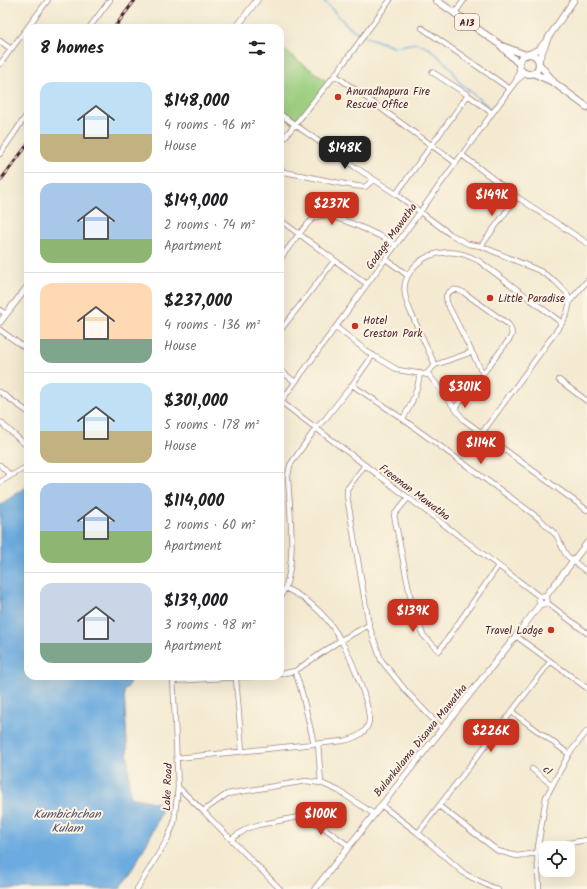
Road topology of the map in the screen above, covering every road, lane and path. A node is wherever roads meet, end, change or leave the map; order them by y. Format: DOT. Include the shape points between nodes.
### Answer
graph roads {
  1 [pos="48,0"];
  2 [pos="110,0"];
  3 [pos="257,0"];
  4 [pos="390,0"];
  5 [pos="436,0"];
  6 [pos="464,0"];
  7 [pos="574,0"];
  8 [pos="455,13"];
  9 [pos="30,24"];
  10 [pos="92,24"];
  11 [pos="239,24"];
  12 [pos="422,28"];
  13 [pos="24,32"];
  14 [pos="548,38"];
  15 [pos="0,41"];
  16 [pos="499,44"];
  17 [pos="11,49"];
  18 [pos="527,55"];
  19 [pos="539,62"];
  20 [pos="0,64"];
  21 [pos="520,66"];
  22 [pos="432,72"];
  23 [pos="526,73"];
  24 [pos="533,73"];
  25 [pos="335,76"];
  26 [pos="516,81"];
  27 [pos="554,82"];
  28 [pos="510,89"];
  29 [pos="468,95"];
  30 [pos="587,107"];
  31 [pos="492,114"];
  32 [pos="284,117"];
  33 [pos="24,119"];
  34 [pos="295,125"];
  35 [pos="284,138"];
  36 [pos="432,146"];
  37 [pos="0,154"];
  38 [pos="462,155"];
  39 [pos="456,163"];
  40 [pos="284,174"];
  41 [pos="373,180"];
  42 [pos="396,194"];
  43 [pos="517,196"];
  44 [pos="420,212"];
  45 [pos="284,223"];
  46 [pos="299,235"];
  47 [pos="587,244"];
  48 [pos="396,245"];
  49 [pos="481,246"];
  50 [pos="284,254"];
  51 [pos="386,259"];
  52 [pos="334,261"];
  53 [pos="407,275"];
  54 [pos="587,281"];
  55 [pos="367,284"];
  56 [pos="24,292"];
  57 [pos="570,301"];
  58 [pos="0,310"];
  59 [pos="6,314"];
  60 [pos="0,322"];
  61 [pos="562,323"];
  62 [pos="284,326"];
  63 [pos="336,327"];
  64 [pos="0,330"];
  65 [pos="24,347"];
  66 [pos="472,352"];
  67 [pos="372,355"];
  68 [pos="435,365"];
  69 [pos="284,373"];
  70 [pos="420,373"];
  71 [pos="426,374"];
  72 [pos="483,374"];
  73 [pos="559,380"];
  74 [pos="295,382"];
  75 [pos="352,385"];
  76 [pos="0,392"];
  77 [pos="284,397"];
  78 [pos="587,401"];
  79 [pos="284,405"];
  80 [pos="455,408"];
  81 [pos="24,409"];
  82 [pos="403,418"];
  83 [pos="0,422"];
  84 [pos="316,428"];
  85 [pos="482,433"];
  86 [pos="24,443"];
  87 [pos="0,465"];
  88 [pos="365,465"];
  89 [pos="24,468"];
  90 [pos="10,475"];
  91 [pos="0,482"];
  92 [pos="408,498"];
  93 [pos="587,510"];
  94 [pos="587,543"];
  95 [pos="572,560"];
  96 [pos="498,566"];
  97 [pos="587,572"];
  98 [pos="286,588"];
  99 [pos="284,591"];
  100 [pos="543,600"];
  101 [pos="369,625"];
  102 [pos="587,633"];
  103 [pos="516,636"];
  104 [pos="341,640"];
  105 [pos="550,662"];
  106 [pos="295,671"];
  107 [pos="284,673"];
  108 [pos="173,680"];
  109 [pos="236,680"];
  110 [pos="587,688"];
  111 [pos="512,712"];
  112 [pos="442,729"];
  113 [pos="587,731"];
  114 [pos="316,744"];
  115 [pos="242,751"];
  116 [pos="569,754"];
  117 [pos="177,758"];
  118 [pos="532,769"];
  119 [pos="321,782"];
  120 [pos="552,785"];
  121 [pos="178,787"];
  122 [pos="381,806"];
  123 [pos="439,806"];
  124 [pos="203,811"];
  125 [pos="374,814"];
  126 [pos="418,833"];
  127 [pos="231,840"];
  128 [pos="587,840"];
  129 [pos="575,842"];
  130 [pos="349,846"];
  131 [pos="537,853"];
  132 [pos="137,889"];
  133 [pos="280,889"];
  134 [pos="315,889"];
  135 [pos="498,889"];
  136 [pos="539,889"];
  1 -- 9 [label="street"];
  2 -- 10 [label="street"];
  3 -- 11 [label="main road"];
  4 -- 25 [label="street"];
  5 -- 8 [label="highway, A13"];
  6 -- 8 [label="street"];
  7 -- 14 [label="main road"];
  8 -- 16 [label="highway, A13"];
  12 -- 28 [label="street"];
  13 -- 17 [label="street"];
  14 -- 18 [label="main road" via="539,49"];
  14 -- 19 [label="main road"];
  15 -- 17 [label="street"];
  16 -- 18 [label="highway, A13"];
  16 -- 21 [label="highway, A13"];
  17 -- 20 [label="street"];
  18 -- 19 [label="highway" via="535,56"];
  18 -- 21 [label="highway" via="521,58"];
  19 -- 24 [label="highway" via="538,70"];
  19 -- 27 [label="highway"];
  21 -- 23 [label="highway"];
  21 -- 26 [label="street, Godage Mawatha"];
  22 -- 29 [label="street"];
  23 -- 24 [label="highway"];
  23 -- 26 [label="street, Godage Mawatha"];
  24 -- 27 [label="highway"];
  25 -- 34 [label="street"];
  25 -- 36 [label="street"];
  26 -- 28 [label="street, Godage Mawatha"];
  27 -- 30 [label="highway"];
  28 -- 31 [label="street, Godage Mawatha"];
  29 -- 31 [label="street"];
  29 -- 36 [label="street"];
  31 -- 38 [label="street, Godage Mawatha"];
  32 -- 34 [label="street"];
  33 -- 37 [label="street"];
  34 -- 35 [label="street"];
  34 -- 41 [label="street"];
  36 -- 39 [label="street"];
  36 -- 42 [label="street"];
  38 -- 39 [label="street, Godage Mawatha"];
  38 -- 43 [label="street"];
  39 -- 44 [label="street, Godage Mawatha"];
  40 -- 41 [label="street" via="365,187"];
  41 -- 42 [label="street"];
  42 -- 44 [label="street"];
  43 -- 47 [label="street"];
  43 -- 49 [label="street"];
  44 -- 48 [label="street, Godage Mawatha"];
  44 -- 49 [label="street" via="450,234 468,244"];
  45 -- 46 [label="street"];
  46 -- 48 [label="street" via="315,217 321,216 360,227"];
  46 -- 50 [label="street"];
  46 -- 52 [label="street"];
  48 -- 51 [label="street, Godage Mawatha"];
  49 -- 57 [label="street" via="540,271 555,281 566,292"];
  51 -- 53 [label="street"];
  51 -- 55 [label="street, Godage Mawatha"];
  52 -- 55 [label="street"];
  52 -- 62 [label="street"];
  53 -- 61 [label="street" via="414,266 434,254 451,252 470,256"];
  53 -- 68 [label="street" via="404,288 406,300"];
  54 -- 57 [label="street"];
  55 -- 63 [label="street, Godage Mawatha"];
  56 -- 59 [label="main road"];
  57 -- 61 [label="street"];
  58 -- 59 [label="street"];
  59 -- 60 [label="main road"];
  61 -- 85 [label="street"];
  63 -- 67 [label="street"];
  63 -- 74 [label="street, Godage Mawatha"];
  64 -- 65 [label="street"];
  66 -- 68 [label="street"];
  66 -- 72 [label="street"];
  66 -- 72 [label="street" via="446,300 447,294 452,290 463,292 508,324 511,329 511,337"];
  67 -- 70 [label="street" via="398,370"];
  67 -- 75 [label="street"];
  68 -- 71 [label="street"];
  69 -- 74 [label="street"];
  70 -- 71 [label="street"];
  70 -- 82 [label="street" via="412,406"];
  71 -- 80 [label="street"];
  72 -- 80 [label="street"];
  73 -- 78 [label="street"];
  74 -- 77 [label="street, Godage Mawatha"];
  75 -- 82 [label="street"];
  75 -- 84 [label="street"];
  76 -- 81 [label="street"];
  79 -- 84 [label="street, Freeman Mawatha"];
  80 -- 85 [label="street" via="464,420"];
  82 -- 95 [label="street" via="540,519 557,536 564,551"];
  83 -- 86 [label="street"];
  84 -- 88 [label="street, Freeman Mawatha"];
  84 -- 98 [label="street" via="290,465 288,476 292,549"];
  85 -- 93 [label="street"];
  87 -- 90 [label="street"];
  88 -- 92 [label="street, Freeman Mawatha"];
  88 -- 101 [label="street" via="347,489 347,496"];
  89 -- 90 [label="street"];
  90 -- 91 [label="street"];
  92 -- 96 [label="street, Freeman Mawatha"];
  92 -- 96 [label="street" via="394,515 412,604 423,635 439,651"];
  94 -- 95 [label="main road, Bulankulama Disawa Mawatha"];
  95 -- 97 [label="street"];
  95 -- 100 [label="main road, Bulankulama Disawa Mawatha"];
  96 -- 100 [label="street, Freeman Mawatha"];
  98 -- 99 [label="street"];
  98 -- 104 [label="street" via="321,613"];
  100 -- 102 [label="street, Freeman Mawatha"];
  100 -- 103 [label="main road, Bulankulama Disawa Mawatha"];
  101 -- 104 [label="street"];
  101 -- 112 [label="street" via="380,660"];
  103 -- 105 [label="street"];
  103 -- 112 [label="main road, Bulankulama Disawa Mawatha"];
  104 -- 106 [label="street"];
  104 -- 114 [label="street" via="359,682 370,718 368,726 353,738"];
  105 -- 110 [label="street"];
  105 -- 111 [label="street"];
  106 -- 107 [label="street"];
  106 -- 114 [label="street"];
  108 -- 117 [label="street, Lake Road"];
  109 -- 115 [label="street"];
  111 -- 116 [label="street"];
  111 -- 123 [label="street"];
  112 -- 122 [label="main road, Bulankulama Disawa Mawatha"];
  113 -- 116 [label="street"];
  114 -- 115 [label="street"];
  114 -- 119 [label="street"];
  115 -- 117 [label="street"];
  116 -- 120 [label="street"];
  117 -- 121 [label="street, Lake Road"];
  118 -- 120 [label="street, c1"];
  119 -- 124 [label="street" via="306,781 227,794"];
  119 -- 125 [label="street"];
  120 -- 131 [label="street" via="546,796"];
  121 -- 124 [label="street"];
  121 -- 132 [label="street, Lake Road" via="174,822 167,840"];
  122 -- 125 [label="main road, Bulankulama Disawa Mawatha"];
  122 -- 126 [label="street"];
  123 -- 126 [label="street"];
  123 -- 131 [label="street" via="498,851 517,856"];
  124 -- 127 [label="street"];
  125 -- 130 [label="main road, Bulankulama Disawa Mawatha"];
  126 -- 135 [label="street" via="465,874"];
  127 -- 130 [label="street" via="248,828 298,817 320,826"];
  127 -- 133 [label="street"];
  128 -- 129 [label="street"];
  130 -- 134 [label="main road, Bulankulama Disawa Mawatha"];
  131 -- 136 [label="street"];
}
